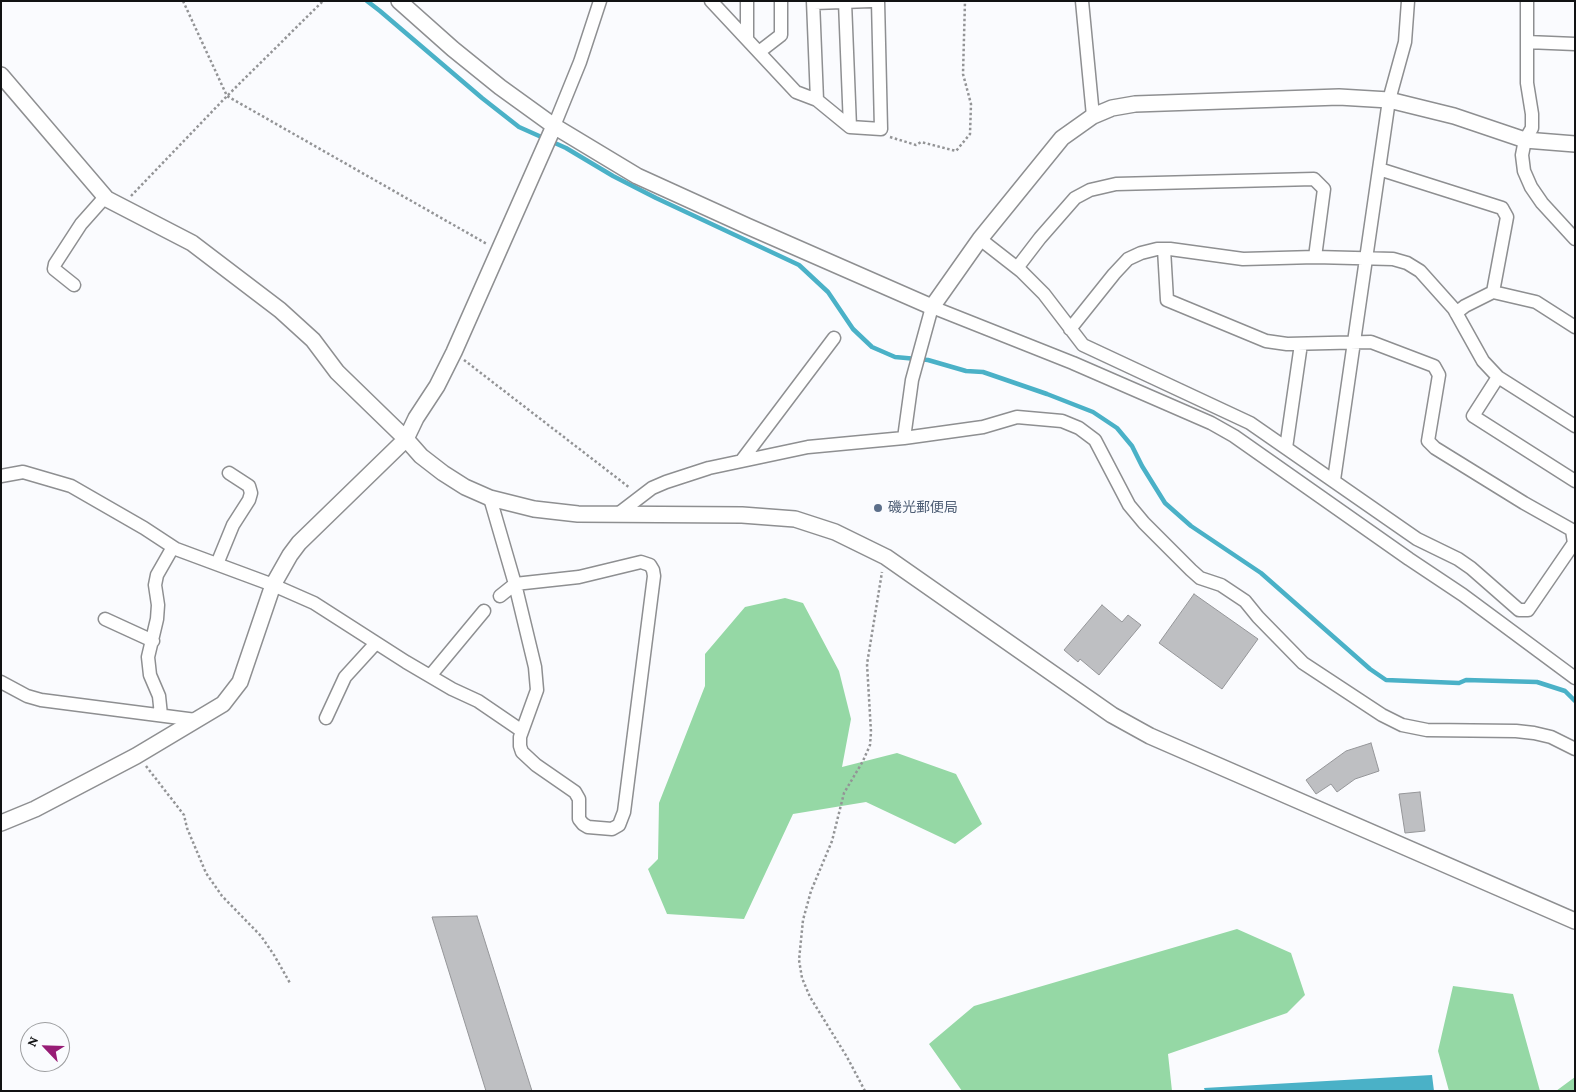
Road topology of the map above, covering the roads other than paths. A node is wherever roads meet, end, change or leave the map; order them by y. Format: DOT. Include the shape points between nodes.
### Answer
graph roads {
  1 [pos="399,1"];
  2 [pos="600,1"];
  3 [pos="711,1"];
  4 [pos="747,1"];
  5 [pos="781,1"];
  6 [pos="871,1"];
  7 [pos="878,1"];
  8 [pos="1082,1"];
  9 [pos="1408,1"];
  10 [pos="1527,1"];
  11 [pos="814,2"];
  12 [pos="845,2"];
  13 [pos="747,39"];
  14 [pos="1527,42"];
  15 [pos="1575,44"];
  16 [pos="759,52"];
  17 [pos="1,76"];
  18 [pos="817,100"];
  19 [pos="1389,100"];
  20 [pos="1093,116"];
  21 [pos="850,127"];
  22 [pos="551,134"];
  23 [pos="1525,140"];
  24 [pos="1575,144"];
  25 [pos="1379,169"];
  26 [pos="105,197"];
  27 [pos="1575,239"];
  28 [pos="980,240"];
  29 [pos="1164,248"];
  30 [pos="1315,257"];
  31 [pos="1366,258"];
  32 [pos="1017,268"];
  33 [pos="74,284"];
  34 [pos="1493,292"];
  35 [pos="932,307"];
  36 [pos="1456,313"];
  37 [pos="1575,327"];
  38 [pos="1070,329"];
  39 [pos="834,338"];
  40 [pos="1354,342"];
  41 [pos="1302,344"];
  42 [pos="1498,377"];
  43 [pos="1575,426"];
  44 [pos="904,438"];
  45 [pos="406,439"];
  46 [pos="1286,448"];
  47 [pos="742,460"];
  48 [pos="230,473"];
  49 [pos="1,476"];
  50 [pos="1334,480"];
  51 [pos="1575,481"];
  52 [pos="490,498"];
  53 [pos="618,514"];
  54 [pos="173,547"];
  55 [pos="217,564"];
  56 [pos="515,584"];
  57 [pos="273,585"];
  58 [pos="500,596"];
  59 [pos="484,611"];
  60 [pos="105,619"];
  61 [pos="153,641"];
  62 [pos="376,643"];
  63 [pos="430,676"];
  64 [pos="1575,678"];
  65 [pos="1,682"];
  66 [pos="161,715"];
  67 [pos="326,718"];
  68 [pos="196,720"];
  69 [pos="522,731"];
  70 [pos="1575,749"];
  71 [pos="1,823"];
  72 [pos="1575,921"];
  1 -- 22 [label="street"];
  2 -- 22 [label="street"];
  3 -- 13 [label="street"];
  4 -- 13 [label="street"];
  5 -- 16 [label="street" via="781,35"];
  6 -- 12 [label="street"];
  7 -- 21 [label="street" via="881,128"];
  8 -- 20 [label="street"];
  9 -- 19 [label="street" via="1404,42"];
  10 -- 14 [label="street"];
  11 -- 12 [label="street"];
  11 -- 18 [label="street"];
  12 -- 21 [label="street"];
  13 -- 16 [label="street"];
  14 -- 15 [label="street"];
  14 -- 23 [label="street" via="1532,128"];
  16 -- 18 [label="street" via="796,92"];
  17 -- 26 [label="street"];
  18 -- 21 [label="street"];
  19 -- 20 [label="street" via="1339,97 1135,104"];
  19 -- 23 [label="street" via="1454,116"];
  19 -- 25 [label="street"];
  20 -- 28 [label="street" via="1062,138"];
  22 -- 35 [label="street" via="747,226"];
  22 -- 45 [label="street" via="454,352"];
  23 -- 24 [label="street"];
  23 -- 27 [label="street" via="1522,163 1531,187"];
  25 -- 31 [label="street"];
  25 -- 34 [label="street" via="1502,208 1507,217"];
  26 -- 33 [label="street" via="81,224 55,264 54,268"];
  26 -- 45 [label="street" via="192,243 280,310 312,340 337,372"];
  28 -- 32 [label="street"];
  28 -- 35 [label="street"];
  29 -- 30 [label="street" via="1243,259"];
  29 -- 38 [label="street" via="1128,259"];
  29 -- 41 [label="street" via="1167,300 1253,338"];
  30 -- 31 [label="street"];
  30 -- 32 [label="street" via="1324,189 1314,179 1116,184 1096,188 1075,198"];
  31 -- 36 [label="street" via="1407,263 1420,271"];
  31 -- 40 [label="street"];
  32 -- 38 [label="street" via="1044,294"];
  34 -- 36 [label="street"];
  34 -- 37 [label="street" via="1536,302"];
  35 -- 44 [label="street" via="912,380"];
  35 -- 64 [label="street" via="1073,363 1234,436 1463,595"];
  36 -- 42 [label="street" via="1483,361"];
  38 -- 46 [label="street" via="1083,345 1250,423"];
  39 -- 47 [label="street"];
  40 -- 41 [label="street"];
  40 -- 50 [label="street"];
  40 -- 50 [label="street" via="1371,342 1434,366 1439,375 1428,441 1572,530 1574,543 1528,610 1519,610 1471,568 1417,539"];
  41 -- 46 [label="street"];
  42 -- 43 [label="street"];
  42 -- 51 [label="street" via="1473,416"];
  44 -- 47 [label="street" via="808,447"];
  44 -- 70 [label="street" via="983,427 1017,417 1062,421 1079,428 1095,440 1129,505 1191,570 1245,601 1302,663 1382,716 1402,725 1427,730 1534,733"];
  45 -- 52 [label="street" via="420,456 443,473"];
  45 -- 57 [label="street" via="299,543"];
  46 -- 50 [label="street"];
  47 -- 53 [label="street" via="652,488"];
  48 -- 55 [label="street" via="249,486 251,493"];
  49 -- 54 [label="street" via="23,472 71,486"];
  52 -- 53 [label="street" via="534,509"];
  52 -- 56 [label="street"];
  53 -- 72 [label="street" via="742,515 795,519 835,532 886,557 1112,716 1150,736"];
  54 -- 55 [label="street"];
  54 -- 61 [label="street" via="156,575 158,612"];
  55 -- 57 [label="street"];
  56 -- 58 [label="street"];
  56 -- 69 [label="street" via="535,667 537,690"];
  56 -- 69 [label="street" via="579,577 641,562 650,565 654,576 624,812 619,825 612,829 582,824 576,792 522,752"];
  57 -- 62 [label="street" via="314,603"];
  57 -- 68 [label="street" via="240,682 223,704"];
  59 -- 63 [label="street"];
  60 -- 61 [label="street"];
  61 -- 66 [label="street" via="148,664 159,696"];
  62 -- 63 [label="street"];
  62 -- 67 [label="street" via="345,677"];
  63 -- 69 [label="street" via="478,701"];
  65 -- 66 [label="street" via="41,700"];
  66 -- 68 [label="street"];
  68 -- 71 [label="street" via="138,755 35,809"];
}
